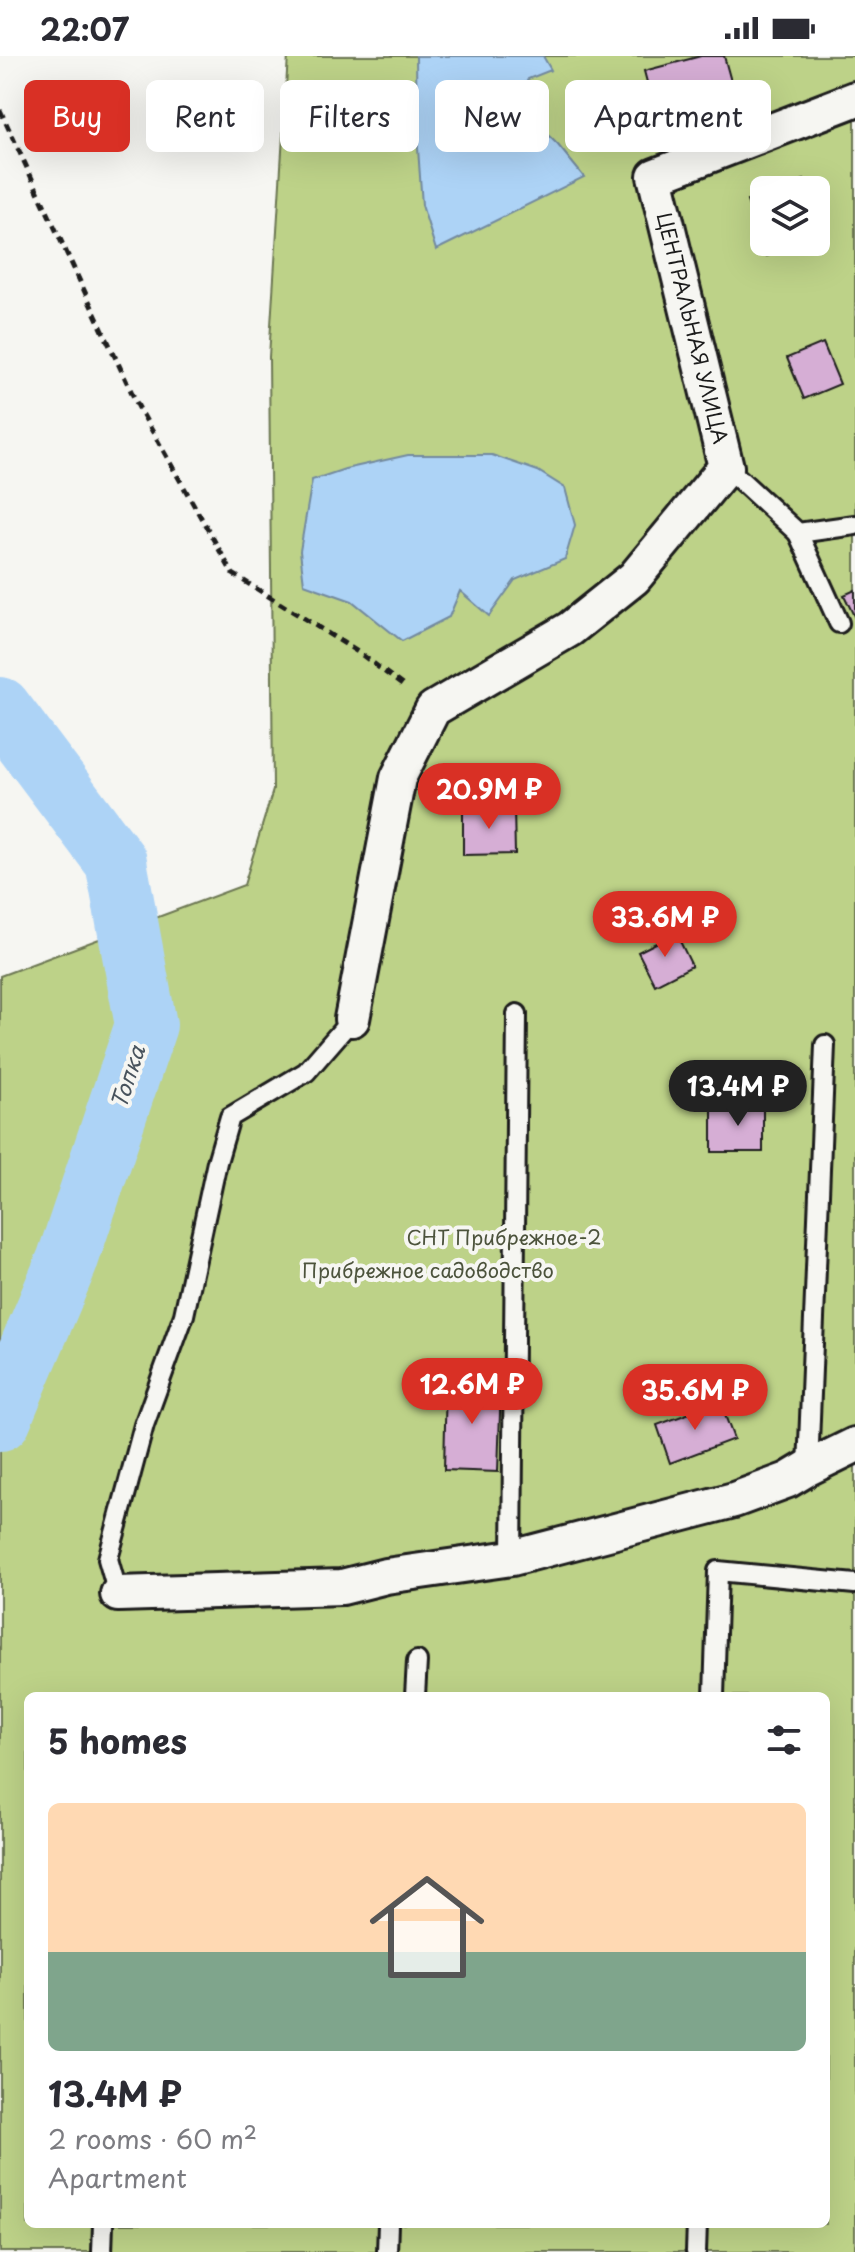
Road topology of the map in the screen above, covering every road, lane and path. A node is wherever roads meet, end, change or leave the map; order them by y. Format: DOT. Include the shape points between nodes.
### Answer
graph roads {
  1 [pos="855,99"];
  2 [pos="0,110"];
  3 [pos="726,467"];
  4 [pos="855,525"];
  5 [pos="798,533"];
  6 [pos="839,623"];
  7 [pos="433,709"];
  8 [pos="517,1014"];
  9 [pos="352,1019"];
  10 [pos="825,1045"];
  11 [pos="855,1445"];
  12 [pos="808,1468"];
  13 [pos="512,1558"];
  14 [pos="855,1584"];
  15 [pos="118,1594"];
  16 [pos="417,1661"];
  17 [pos="415,1692"];
  18 [pos="714,1692"];
  19 [pos="103,2228"];
  20 [pos="388,2228"];
  21 [pos="697,2228"];
  22 [pos="102,2252"];
  23 [pos="387,2252"];
  24 [pos="696,2252"];
  1 -- 3 [label="street, ЦЕНТРАЛЬНАЯ УЛИЦА" via="655,176"];
  2 -- 7 [label="path" via="138,406 233,574 361,654"];
  3 -- 5 [label="lane"];
  3 -- 7 [label="street, ЦЕНТРАЛЬНАЯ УЛИЦА" via="634,578 570,629"];
  4 -- 5 [label="lane"];
  5 -- 6 [label="lane"];
  7 -- 9 [label="street" via="398,778"];
  8 -- 13 [label="lane"];
  9 -- 15 [label="lane" via="306,1072 230,1117 184,1315 144,1425 108,1559"];
  10 -- 12 [label="lane"];
  11 -- 12 [label="street"];
  12 -- 13 [label="street" via="734,1500"];
  13 -- 15 [label="street" via="342,1587"];
  14 -- 18 [label="lane" via="718,1571"];
  16 -- 17 [label="lane"];
  19 -- 22 [label="lane"];
  20 -- 23 [label="lane"];
  21 -- 24 [label="lane"];
}
